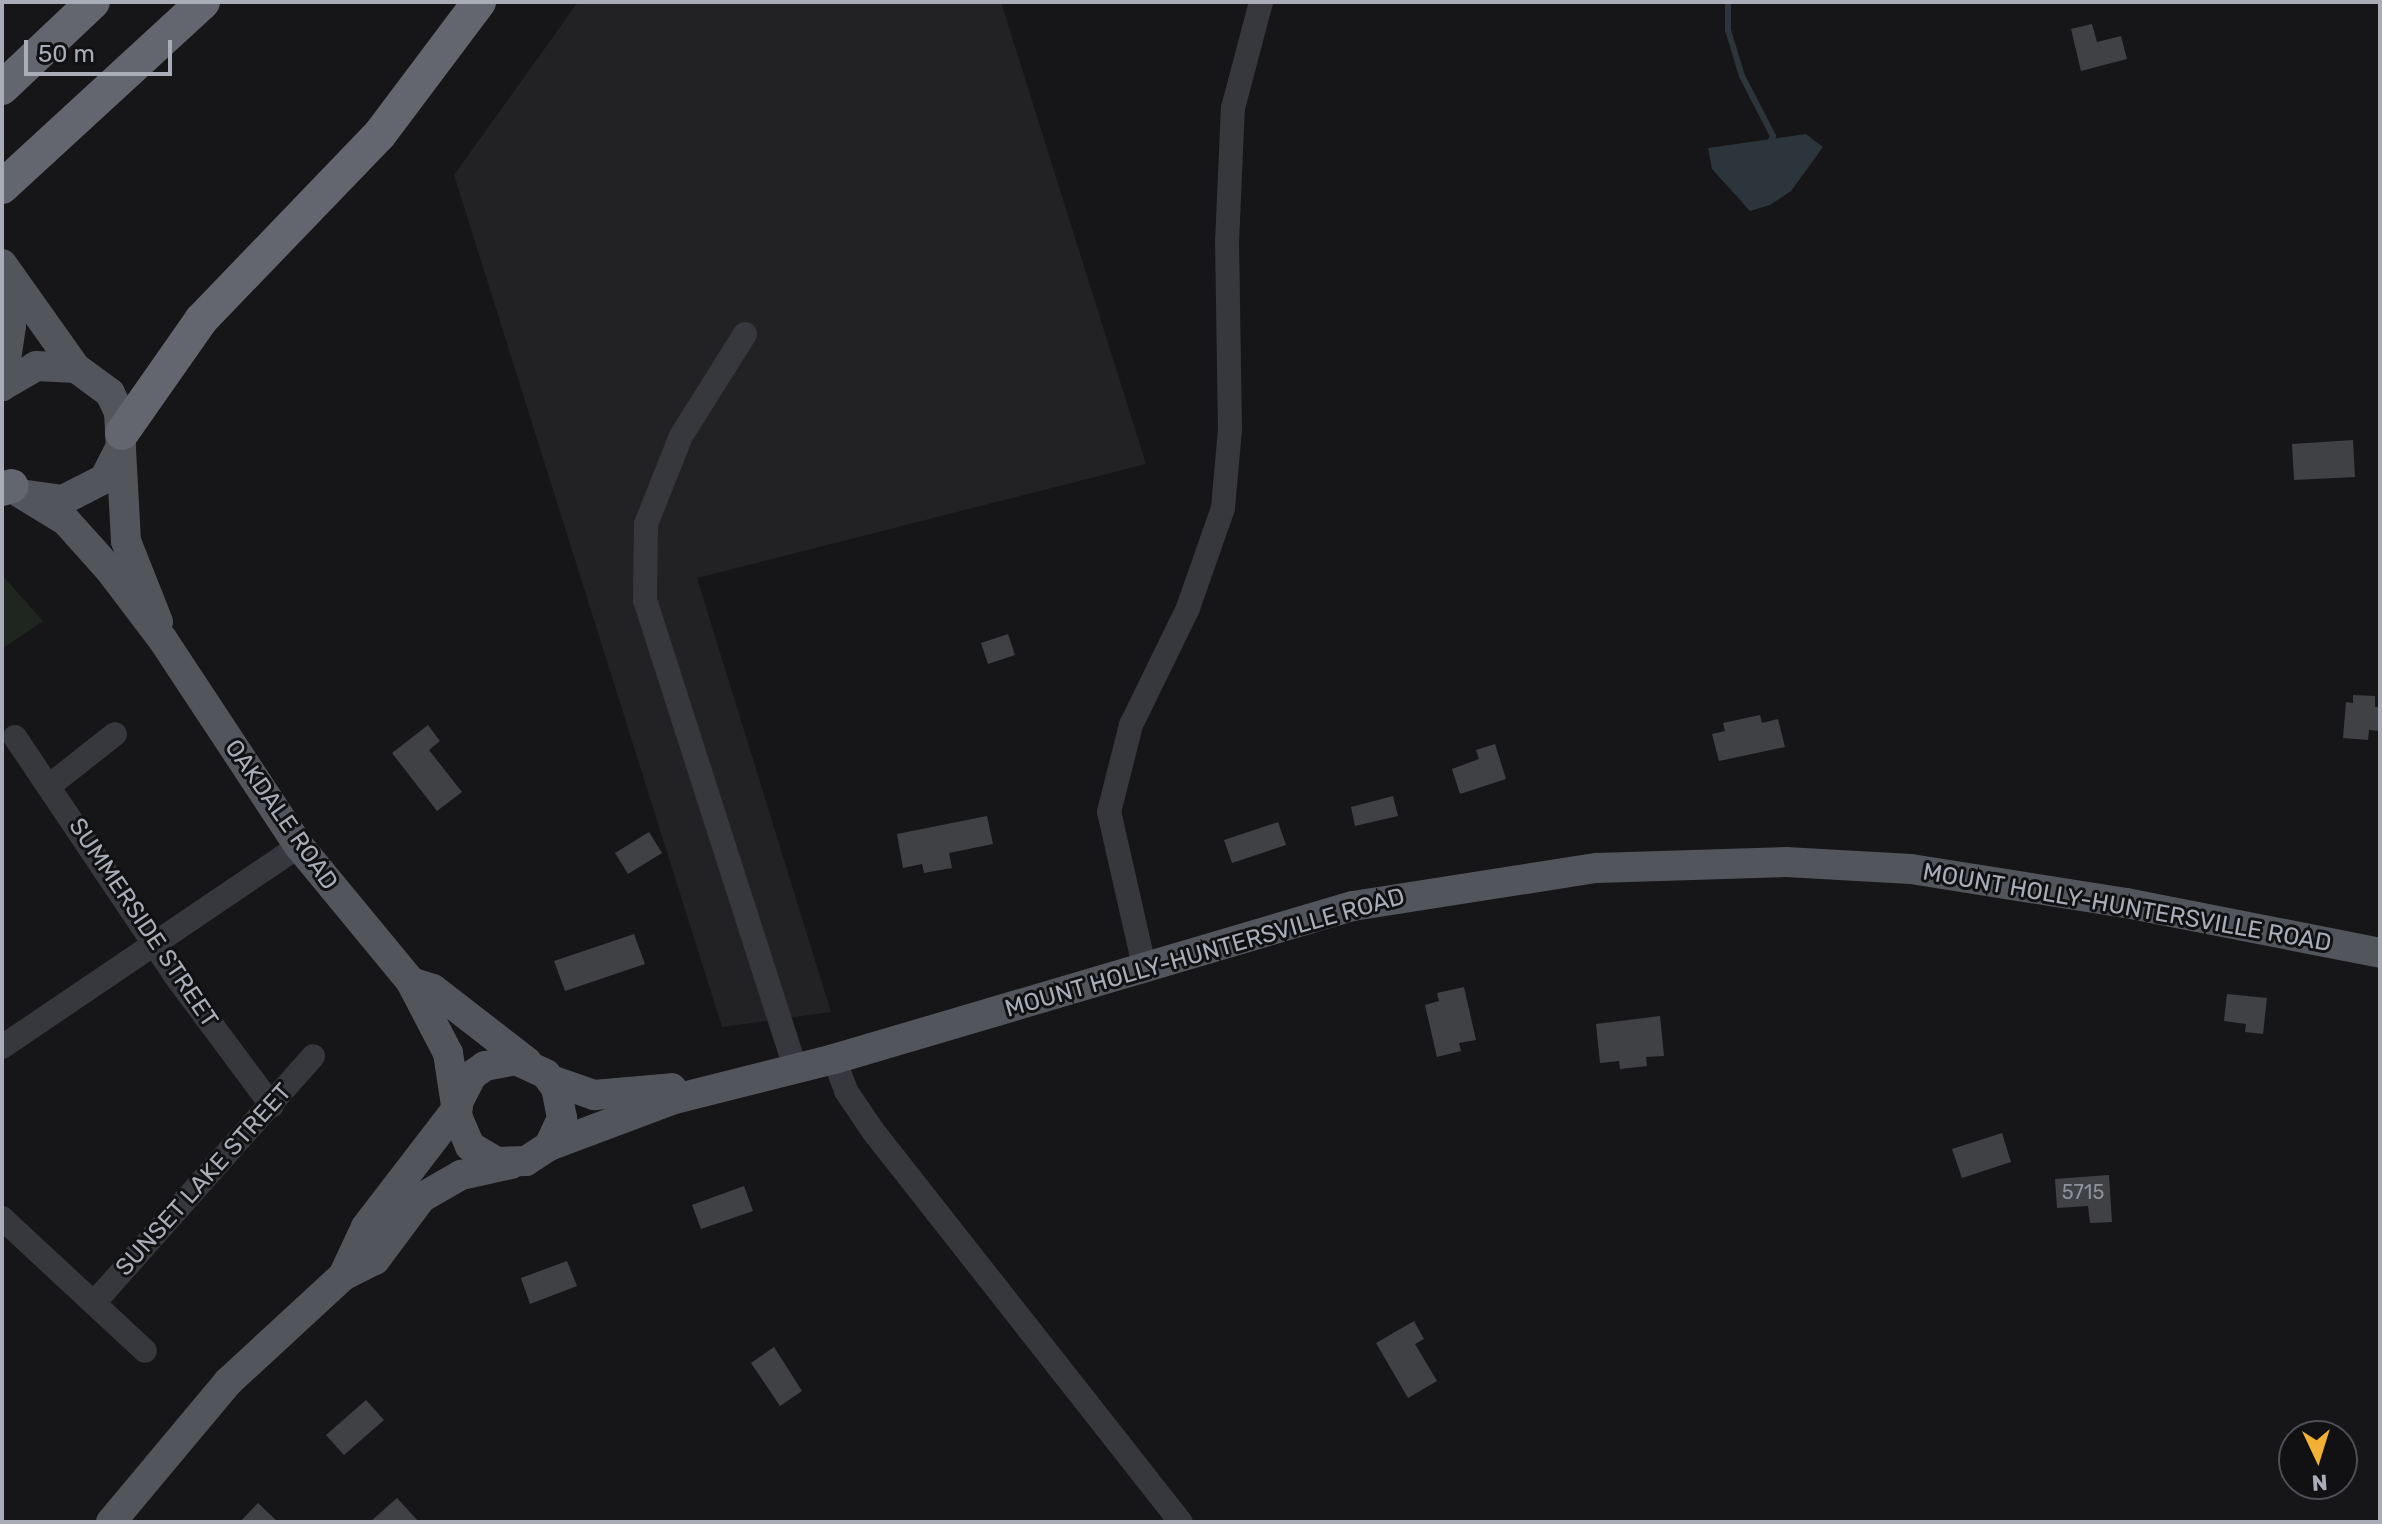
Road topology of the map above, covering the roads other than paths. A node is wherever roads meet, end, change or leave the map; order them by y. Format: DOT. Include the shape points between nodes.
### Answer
graph roads {
  1 [pos="93,2"];
  2 [pos="203,2"];
  3 [pos="479,2"];
  4 [pos="1261,2"];
  5 [pos="10,80"];
  6 [pos="2,187"];
  7 [pos="2,264"];
  8 [pos="2,288"];
  9 [pos="745,334"];
  10 [pos="76,368"];
  11 [pos="2,386"];
  12 [pos="122,439"];
  13 [pos="8,486"];
  14 [pos="163,640"];
  15 [pos="115,734"];
  16 [pos="15,737"];
  17 [pos="49,786"];
  18 [pos="299,846"];
  19 [pos="154,944"];
  20 [pos="2380,953"];
  21 [pos="1145,970"];
  22 [pos="411,982"];
  23 [pos="2,1047"];
  24 [pos="313,1056"];
  25 [pos="834,1059"];
  26 [pos="796,1069"];
  27 [pos="541,1072"];
  28 [pos="458,1105"];
  29 [pos="272,1106"];
  30 [pos="549,1146"];
  31 [pos="513,1164"];
  32 [pos="2,1218"];
  33 [pos="343,1276"];
  34 [pos="94,1303"];
  35 [pos="145,1351"];
  36 [pos="111,1522"];
  37 [pos="1181,1522"];
  1 -- 5 [label="highway"];
  2 -- 6 [label="highway"];
  3 -- 12 [label="highway" via="380,134 201,320"];
  4 -- 21 [label="street" via="1233,108 1227,243 1230,430 1223,508 1188,608 1131,725 1109,812"];
  7 -- 10 [label="main road"];
  8 -- 11 [label="main road" via="11,326"];
  9 -- 26 [label="street" via="681,436 646,524 645,600"];
  10 -- 11 [label="main road" via="36,366"];
  10 -- 12 [label="main road, OAKDALE ROAD" via="110,393"];
  12 -- 13 [label="main road" via="104,479 85,493 51,500"];
  12 -- 14 [label="main road, OAKDALE ROAD" via="126,541"];
  13 -- 14 [label="main road, OAKDALE ROAD" via="66,521"];
  14 -- 18 [label="main road, OAKDALE ROAD"];
  15 -- 17 [label="street"];
  16 -- 17 [label="street, SUMMERSIDE STREET"];
  17 -- 19 [label="street, SUMMERSIDE STREET"];
  18 -- 19 [label="street"];
  18 -- 22 [label="main road, OAKDALE ROAD"];
  19 -- 23 [label="street"];
  19 -- 29 [label="street, SUMMERSIDE STREET"];
  20 -- 21 [label="main road, MOUNT HOLLY-HUNTERSVILLE ROAD" via="1976,877 1854,865 1674,863 1514,878 1406,895"];
  21 -- 25 [label="main road, MOUNT HOLLY-HUNTERSVILLE ROAD"];
  22 -- 27 [label="main road, OAKDALE ROAD" via="433,989"];
  22 -- 28 [label="main road, OAKDALE ROAD" via="448,1053"];
  24 -- 29 [label="street, SUNSET LAKE STREET"];
  25 -- 26 [label="main road, MOUNT HOLLY-HUNTERSVILLE ROAD"];
  25 -- 37 [label="street" via="846,1091 873,1131"];
  26 -- 27 [label="main road, MOUNT HOLLY-HUNTERSVILLE ROAD" via="594,1095"];
  26 -- 30 [label="main road, MOUNT HOLLY-HUNTERSVILLE ROAD" via="675,1099"];
  27 -- 28 [label="main road" via="516,1060 485,1066 472,1075"];
  27 -- 30 [label="main road" via="562,1118"];
  28 -- 31 [label="main road" via="462,1133 470,1146 483,1156"];
  28 -- 33 [label="main road" via="366,1227"];
  29 -- 34 [label="street, SUNSET LAKE STREET"];
  30 -- 31 [label="main road"];
  31 -- 33 [label="main road" via="461,1175 421,1198 375,1260"];
  32 -- 34 [label="street"];
  33 -- 36 [label="main road" via="228,1382"];
  34 -- 35 [label="street"];
}
